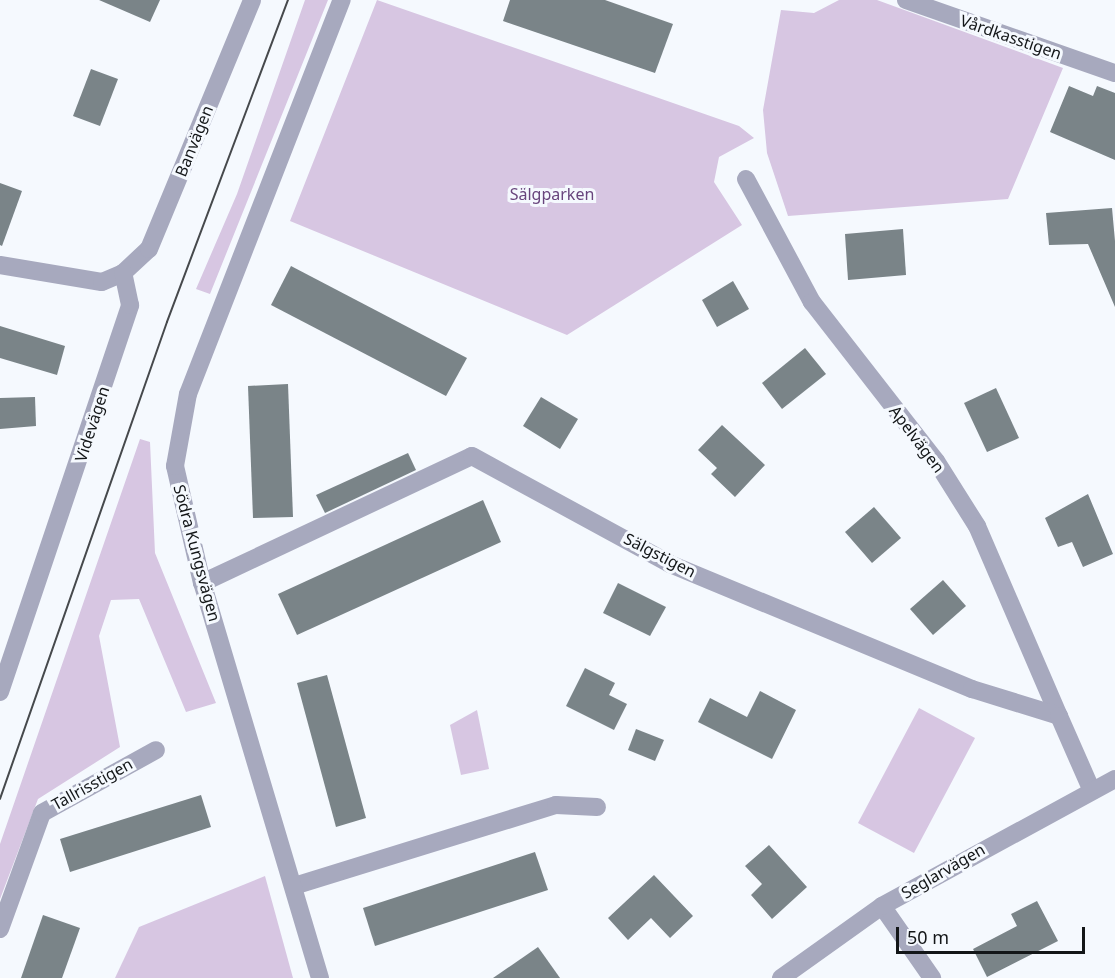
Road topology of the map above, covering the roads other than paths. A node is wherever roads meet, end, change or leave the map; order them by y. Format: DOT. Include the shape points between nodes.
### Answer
graph roads {
  1 [pos="252,0"];
  2 [pos="342,0"];
  3 [pos="906,0"];
  4 [pos="1115,73"];
  5 [pos="746,179"];
  6 [pos="0,265"];
  7 [pos="123,273"];
  8 [pos="202,583"];
  9 [pos="0,692"];
  10 [pos="1059,716"];
  11 [pos="156,750"];
  12 [pos="1115,779"];
  13 [pos="1091,789"];
  14 [pos="597,807"];
  15 [pos="294,886"];
  16 [pos="882,906"];
  17 [pos="0,929"];
  18 [pos="320,978"];
  19 [pos="781,978"];
  20 [pos="932,978"];
  1 -- 7 [label="street, Banvägen" via="149,249"];
  2 -- 8 [label="street, Södra Kungsvägen" via="201,359 178,433 180,500"];
  3 -- 4 [label="street, Vårdkasstigen"];
  5 -- 10 [label="street, Apelvägen" via="812,302 936,461 977,526"];
  6 -- 7 [label="street" via="102,282"];
  7 -- 9 [label="street, Videvägen" via="130,305"];
  8 -- 10 [label="street, Sälgstigen" via="472,456 670,564 972,689"];
  8 -- 15 [label="street, Södra Kungsvägen"];
  10 -- 13 [label="street"];
  11 -- 17 [label="street, Tallrisstigen" via="42,813"];
  12 -- 13 [label="street, Seglarvägen"];
  13 -- 16 [label="street, Seglarvägen"];
  14 -- 15 [label="street" via="556,805"];
  15 -- 18 [label="street, Södra Kungsvägen"];
  16 -- 19 [label="street, Seglarvägen"];
  16 -- 20 [label="street"];
}
